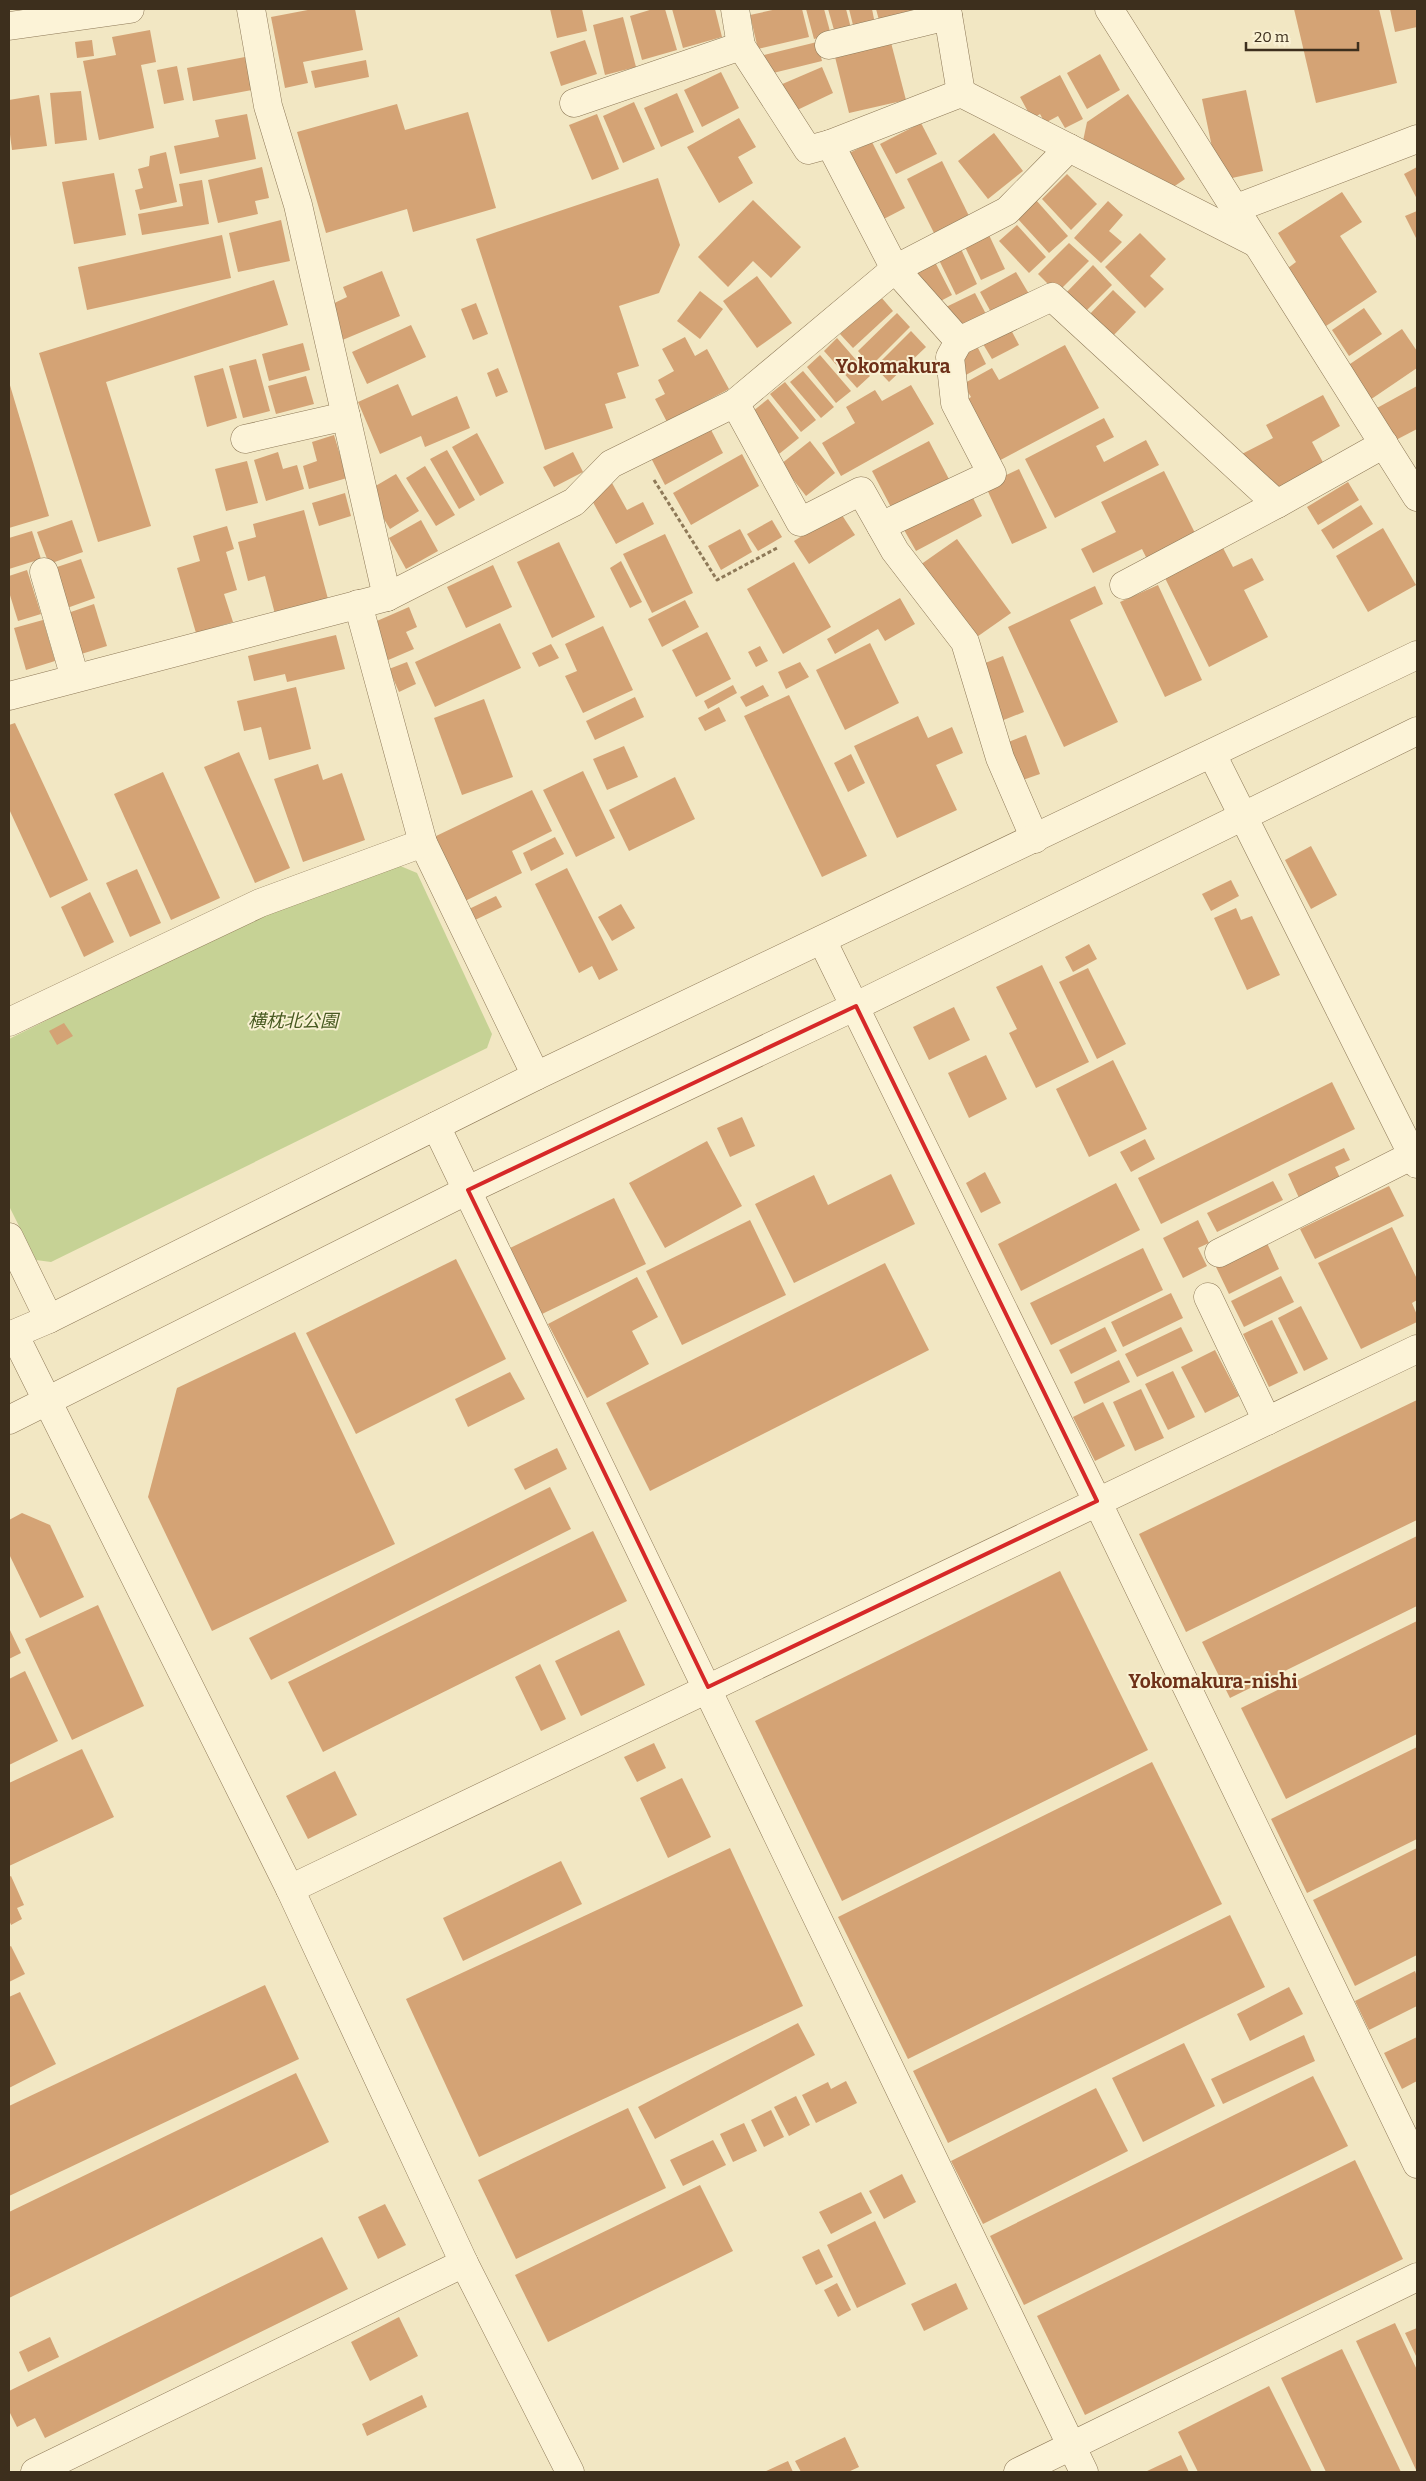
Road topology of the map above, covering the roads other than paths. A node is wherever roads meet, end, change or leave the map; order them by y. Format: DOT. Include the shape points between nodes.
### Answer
graph roads {
  1 [pos="130,9"];
  2 [pos="251,9"];
  3 [pos="735,9"];
  4 [pos="1109,9"];
  5 [pos="948,12"];
  6 [pos="9,26"];
  7 [pos="741,46"];
  8 [pos="829,46"];
  9 [pos="961,93"];
  10 [pos="574,103"];
  11 [pos="1417,139"];
  12 [pos="830,144"];
  13 [pos="1069,148"];
  14 [pos="1234,210"];
  15 [pos="1255,243"];
  16 [pos="895,268"];
  17 [pos="959,341"];
  18 [pos="736,403"];
  19 [pos="346,416"];
  20 [pos="245,439"];
  21 [pos="1384,444"];
  22 [pos="1417,497"];
  23 [pos="1277,504"];
  24 [pos="881,526"];
  25 [pos="44,572"];
  26 [pos="1124,585"];
  27 [pos="387,597"];
  28 [pos="358,604"];
  29 [pos="1417,655"];
  30 [pos="75,678"];
  31 [pos="9,696"];
  32 [pos="1417,732"];
  33 [pos="1212,754"];
  34 [pos="1245,817"];
  35 [pos="1034,839"];
  36 [pos="423,843"];
  37 [pos="822,940"];
  38 [pos="856,1006"];
  39 [pos="9,1022"];
  40 [pos="536,1076"];
  41 [pos="436,1126"];
  42 [pos="1415,1160"];
  43 [pos="468,1190"];
  44 [pos="9,1237"];
  45 [pos="1219,1253"];
  46 [pos="1208,1297"];
  47 [pos="49,1319"];
  48 [pos="12,1335"];
  49 [pos="1417,1349"];
  50 [pos="49,1401"];
  51 [pos="9,1420"];
  52 [pos="1267,1420"];
  53 [pos="1098,1501"];
  54 [pos="708,1687"];
  55 [pos="290,1888"];
  56 [pos="1417,2164"];
  57 [pos="464,2263"];
  58 [pos="1417,2277"];
  59 [pos="1071,2446"];
  60 [pos="35,2472"];
  61 [pos="570,2472"];
  62 [pos="1018,2472"];
  63 [pos="1084,2472"];
  1 -- 6 [label="street"];
  2 -- 19 [label="street" via="268,106 298,205"];
  3 -- 7 [label="street"];
  4 -- 14 [label="street"];
  5 -- 8 [label="street"];
  5 -- 9 [label="street"];
  7 -- 10 [label="street"];
  7 -- 12 [label="street" via="808,150"];
  9 -- 12 [label="street"];
  9 -- 13 [label="street"];
  11 -- 14 [label="street"];
  12 -- 16 [label="street"];
  13 -- 15 [label="street"];
  13 -- 16 [label="street" via="1007,210"];
  14 -- 15 [label="street"];
  15 -- 21 [label="street"];
  16 -- 17 [label="street"];
  16 -- 18 [label="street"];
  17 -- 23 [label="street" via="1052,297"];
  17 -- 24 [label="street" via="950,357 955,403 992,474"];
  18 -- 24 [label="street" via="800,522 861,492"];
  18 -- 27 [label="street" via="611,464 574,502"];
  19 -- 20 [label="street"];
  19 -- 27 [label="street"];
  21 -- 22 [label="street"];
  21 -- 23 [label="street"];
  23 -- 26 [label="street"];
  24 -- 35 [label="street" via="895,551 965,642 1000,758"];
  25 -- 30 [label="street"];
  27 -- 28 [label="street"];
  28 -- 30 [label="street"];
  28 -- 36 [label="street"];
  29 -- 33 [label="street"];
  30 -- 31 [label="street"];
  32 -- 34 [label="street"];
  33 -- 34 [label="street"];
  33 -- 35 [label="street"];
  34 -- 38 [label="street"];
  34 -- 42 [label="street"];
  35 -- 37 [label="street"];
  36 -- 39 [label="street" via="260,903"];
  36 -- 40 [label="street"];
  37 -- 38 [label="street"];
  37 -- 40 [label="street"];
  38 -- 43 [label="street"];
  38 -- 53 [label="street"];
  40 -- 41 [label="street"];
  41 -- 43 [label="street"];
  41 -- 47 [label="street"];
  42 -- 45 [label="street"];
  43 -- 50 [label="street"];
  43 -- 54 [label="street"];
  44 -- 47 [label="street"];
  46 -- 52 [label="street"];
  47 -- 48 [label="street"];
  48 -- 50 [label="street"];
  49 -- 52 [label="street"];
  50 -- 51 [label="street"];
  50 -- 55 [label="street"];
  52 -- 53 [label="street"];
  53 -- 54 [label="street"];
  53 -- 56 [label="street"];
  54 -- 55 [label="street"];
  54 -- 59 [label="street"];
  55 -- 57 [label="street"];
  57 -- 60 [label="street"];
  57 -- 61 [label="street"];
  58 -- 59 [label="street"];
  59 -- 62 [label="street"];
  59 -- 63 [label="street"];
}
